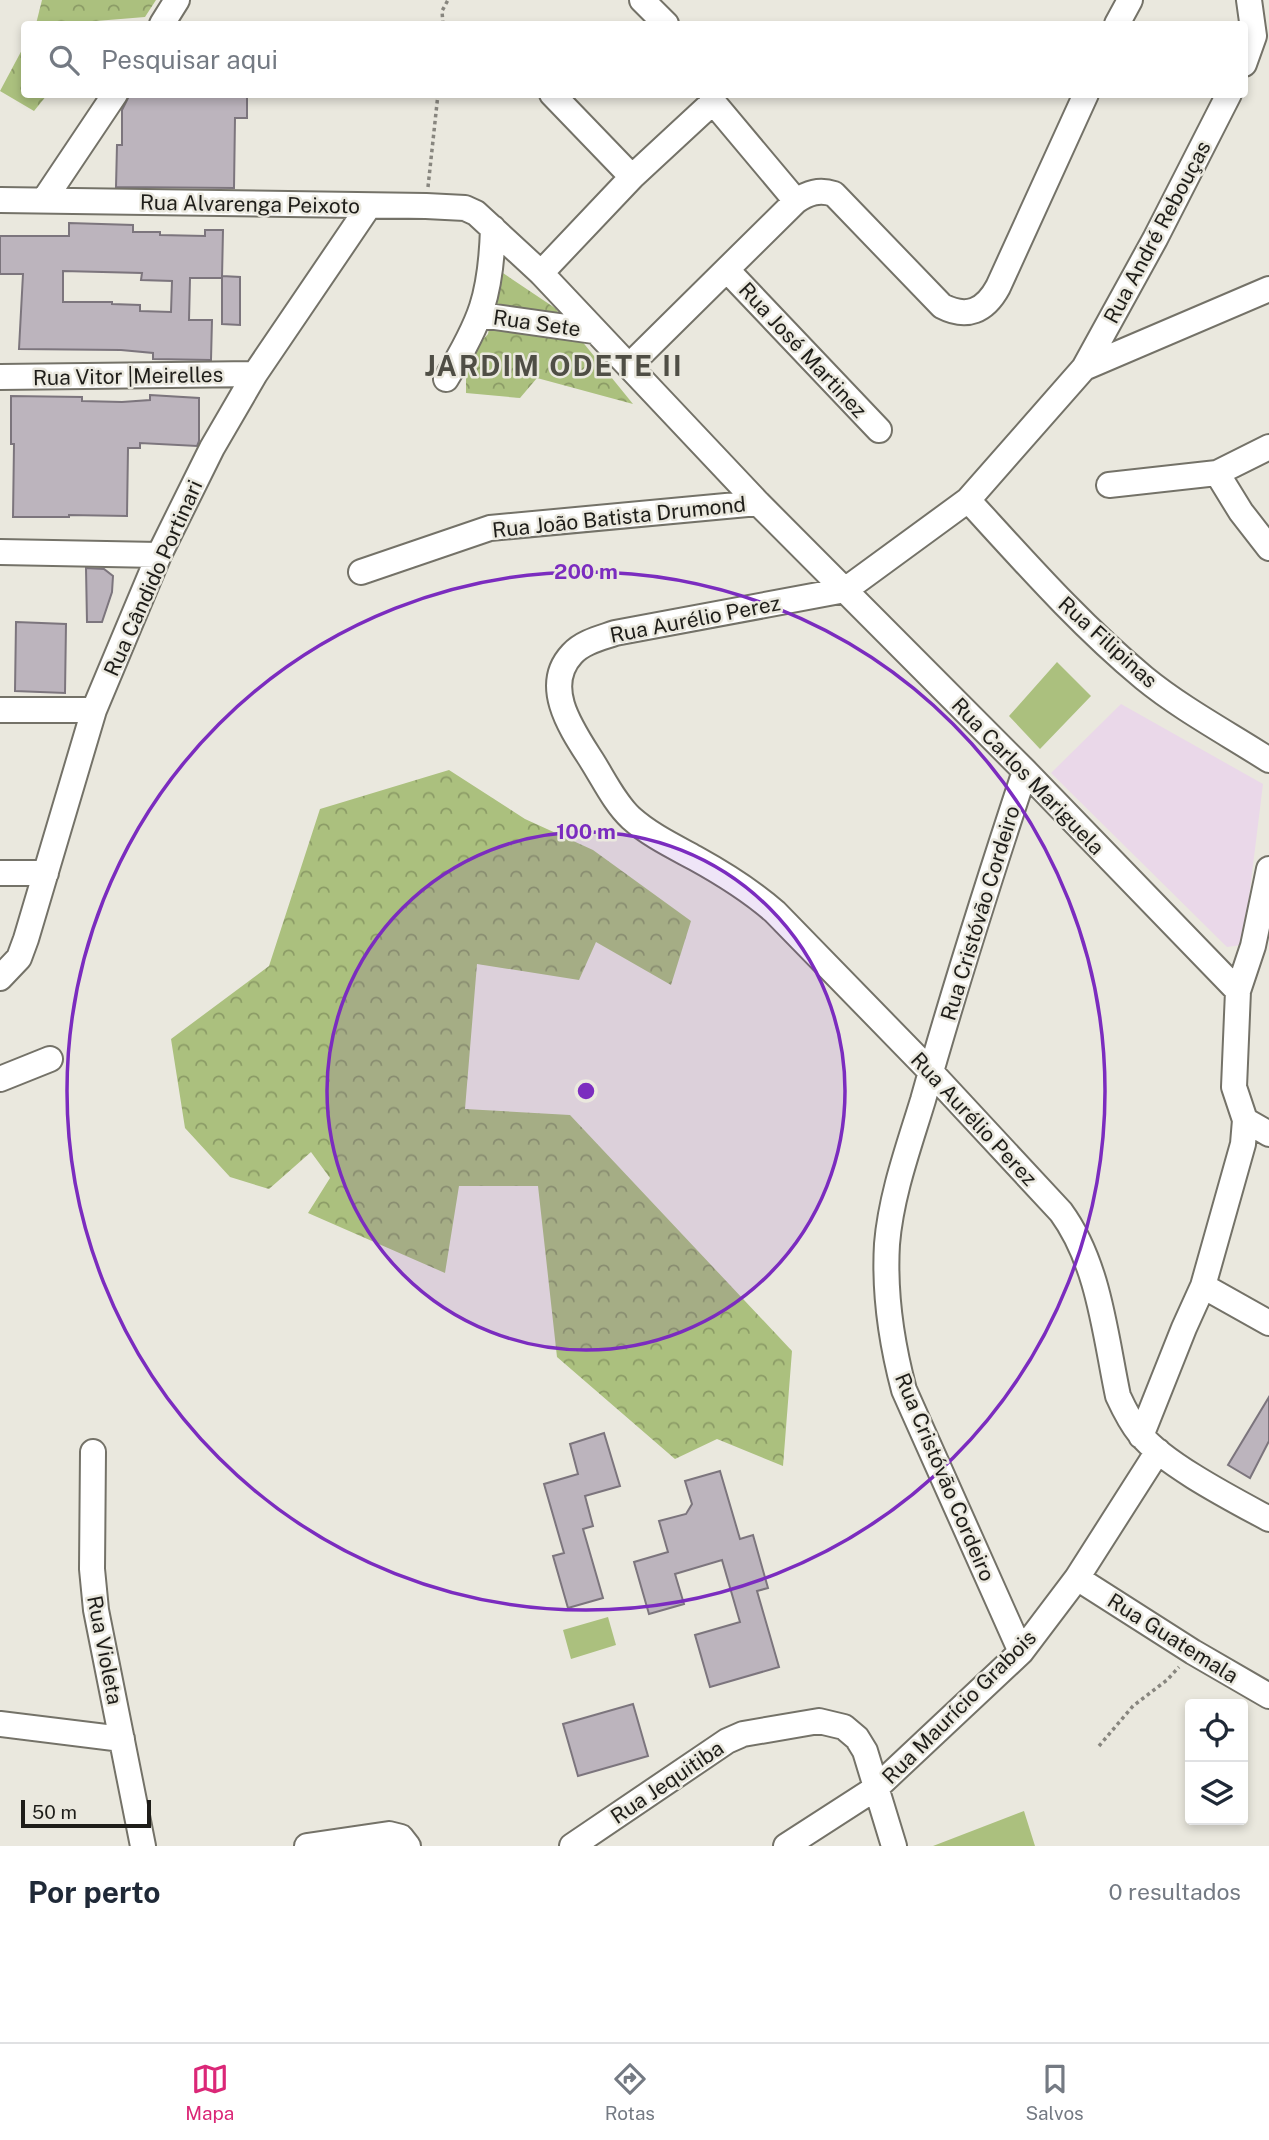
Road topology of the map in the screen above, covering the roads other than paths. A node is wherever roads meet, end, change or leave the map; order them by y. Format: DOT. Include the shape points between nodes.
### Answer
graph roads {
  1 [pos="177,0"];
  2 [pos="642,0"];
  3 [pos="1130,0"];
  4 [pos="1250,0"];
  5 [pos="164,21"];
  6 [pos="663,21"];
  7 [pos="1119,21"];
  8 [pos="1248,55"];
  9 [pos="112,98"];
  10 [pos="556,98"];
  11 [pos="712,98"];
  12 [pos="1084,98"];
  13 [pos="1227,98"];
  14 [pos="632,177"];
  15 [pos="0,200"];
  16 [pos="44,200"];
  17 [pos="796,201"];
  18 [pos="369,206"];
  19 [pos="493,228"];
  20 [pos="727,270"];
  21 [pos="541,273"];
  22 [pos="1269,289"];
  23 [pos="481,315"];
  24 [pos="594,331"];
  25 [pos="629,366"];
  26 [pos="1084,368"];
  27 [pos="255,374"];
  28 [pos="0,377"];
  29 [pos="446,379"];
  30 [pos="879,430"];
  31 [pos="1269,447"];
  32 [pos="1217,473"];
  33 [pos="1109,485"];
  34 [pos="968,500"];
  35 [pos="758,503"];
  36 [pos="1269,548"];
  37 [pos="0,552"];
  38 [pos="159,555"];
  39 [pos="361,572"];
  40 [pos="845,590"];
  41 [pos="0,710"];
  42 [pos="94,710"];
  43 [pos="1269,760"];
  44 [pos="1025,771"];
  45 [pos="1269,869"];
  46 [pos="0,873"];
  47 [pos="46,873"];
  48 [pos="1261,950"];
  49 [pos="0,978"];
  50 [pos="1238,992"];
  51 [pos="50,1059"];
  52 [pos="930,1072"];
  53 [pos="0,1079"];
  54 [pos="1245,1120"];
  55 [pos="1269,1134"];
  56 [pos="1203,1286"];
  57 [pos="1269,1323"];
  58 [pos="1149,1443"];
  59 [pos="93,1452"];
  60 [pos="1269,1519"];
  61 [pos="1077,1578"];
  62 [pos="1021,1652"];
  63 [pos="1269,1696"];
  64 [pos="0,1724"];
  65 [pos="122,1739"];
  66 [pos="876,1788"];
  67 [pos="143,1846"];
  68 [pos="307,1846"];
  69 [pos="408,1846"];
  70 [pos="572,1846"];
  71 [pos="786,1846"];
  72 [pos="894,1846"];
  1 -- 5 [label="street"];
  2 -- 6 [label="street"];
  3 -- 7 [label="street"];
  4 -- 8 [label="street" via="1255,36"];
  9 -- 16 [label="street"];
  10 -- 14 [label="street"];
  11 -- 14 [label="street"];
  11 -- 17 [label="street"];
  12 -- 17 [label="street" via="998,287 985,305 975,310 954,312 942,306 834,194 807,194"];
  13 -- 26 [label="street, Rua André Rebouças"];
  14 -- 21 [label="street"];
  15 -- 16 [label="street, Rua Alvarenga Peixoto"];
  16 -- 18 [label="street, Rua Alvarenga Peixoto"];
  17 -- 20 [label="street"];
  18 -- 19 [label="street, Rua Alvarenga Peixoto" via="471,209"];
  18 -- 27 [label="street, Rua Cândido Portinari"];
  19 -- 21 [label="street, Rua Carlos Mariguela"];
  19 -- 23 [label="street" via="490,282"];
  20 -- 25 [label="street"];
  20 -- 30 [label="street, Rua José Martinez"];
  21 -- 24 [label="street, Rua Carlos Mariguela"];
  22 -- 26 [label="street, Rua Aurélio Perez"];
  23 -- 24 [label="street, Rua Sete"];
  23 -- 29 [label="street"];
  24 -- 25 [label="street, Rua Carlos Mariguela"];
  25 -- 35 [label="street, Rua Carlos Mariguela"];
  26 -- 34 [label="street, Rua Aurélio Perez"];
  27 -- 28 [label="street, Rua Vitor |Meirelles"];
  27 -- 38 [label="street, Rua Cândido Portinari"];
  31 -- 32 [label="street"];
  32 -- 33 [label="street"];
  32 -- 36 [label="street"];
  34 -- 40 [label="street, Rua Aurélio Perez"];
  34 -- 43 [label="street, Rua Filipinas" via="1086,626 1145,678"];
  35 -- 39 [label="street, Rua João Batista Drumond" via="490,528"];
  35 -- 40 [label="street, Rua Carlos Mariguela"];
  37 -- 38 [label="street"];
  38 -- 42 [label="street, Rua Cândido Portinari"];
  40 -- 44 [label="street, Rua Carlos Mariguela"];
  40 -- 52 [label="street, Rua Aurélio Perez" via="594,640 572,654 562,669 562,706 580,742 632,819 750,890"];
  41 -- 42 [label="street"];
  42 -- 47 [label="street, Rua Cândido Portinari"];
  44 -- 50 [label="street, Rua Carlos Mariguela"];
  44 -- 52 [label="street, Rua Cristóvão Cordeiro"];
  45 -- 48 [label="street"];
  46 -- 47 [label="street"];
  47 -- 49 [label="street, Rua Cândido Portinari" via="19,958"];
  48 -- 50 [label="street"];
  50 -- 54 [label="street" via="1234,1087"];
  51 -- 53 [label="street"];
  52 -- 58 [label="street, Rua Aurélio Perez" via="1074,1230 1092,1275 1118,1396"];
  52 -- 62 [label="street, Rua Cristóvão Cordeiro" via="887,1243 892,1345 904,1390"];
  54 -- 55 [label="street"];
  54 -- 56 [label="street" via="1243,1144"];
  56 -- 57 [label="street"];
  56 -- 58 [label="street" via="1184,1328"];
  58 -- 60 [label="street"];
  58 -- 61 [label="street, Rua Maurício Grabois"];
  59 -- 65 [label="street, Rua Violeta" via="96,1610"];
  61 -- 62 [label="street, Rua Maurício Grabois"];
  61 -- 63 [label="street, Rua Guatemala"];
  62 -- 66 [label="street, Rua Maurício Grabois"];
  64 -- 65 [label="street"];
  65 -- 67 [label="street, Rua Violeta"];
  66 -- 70 [label="street, Rua Jequitiba" via="865,1751 844,1727 819,1721 766,1729 726,1741"];
  66 -- 71 [label="street, Rua Maurício Grabois"];
  66 -- 72 [label="street, Rua Jequitiba"];
  68 -- 69 [label="street" via="389,1834 401,1837"];
}
